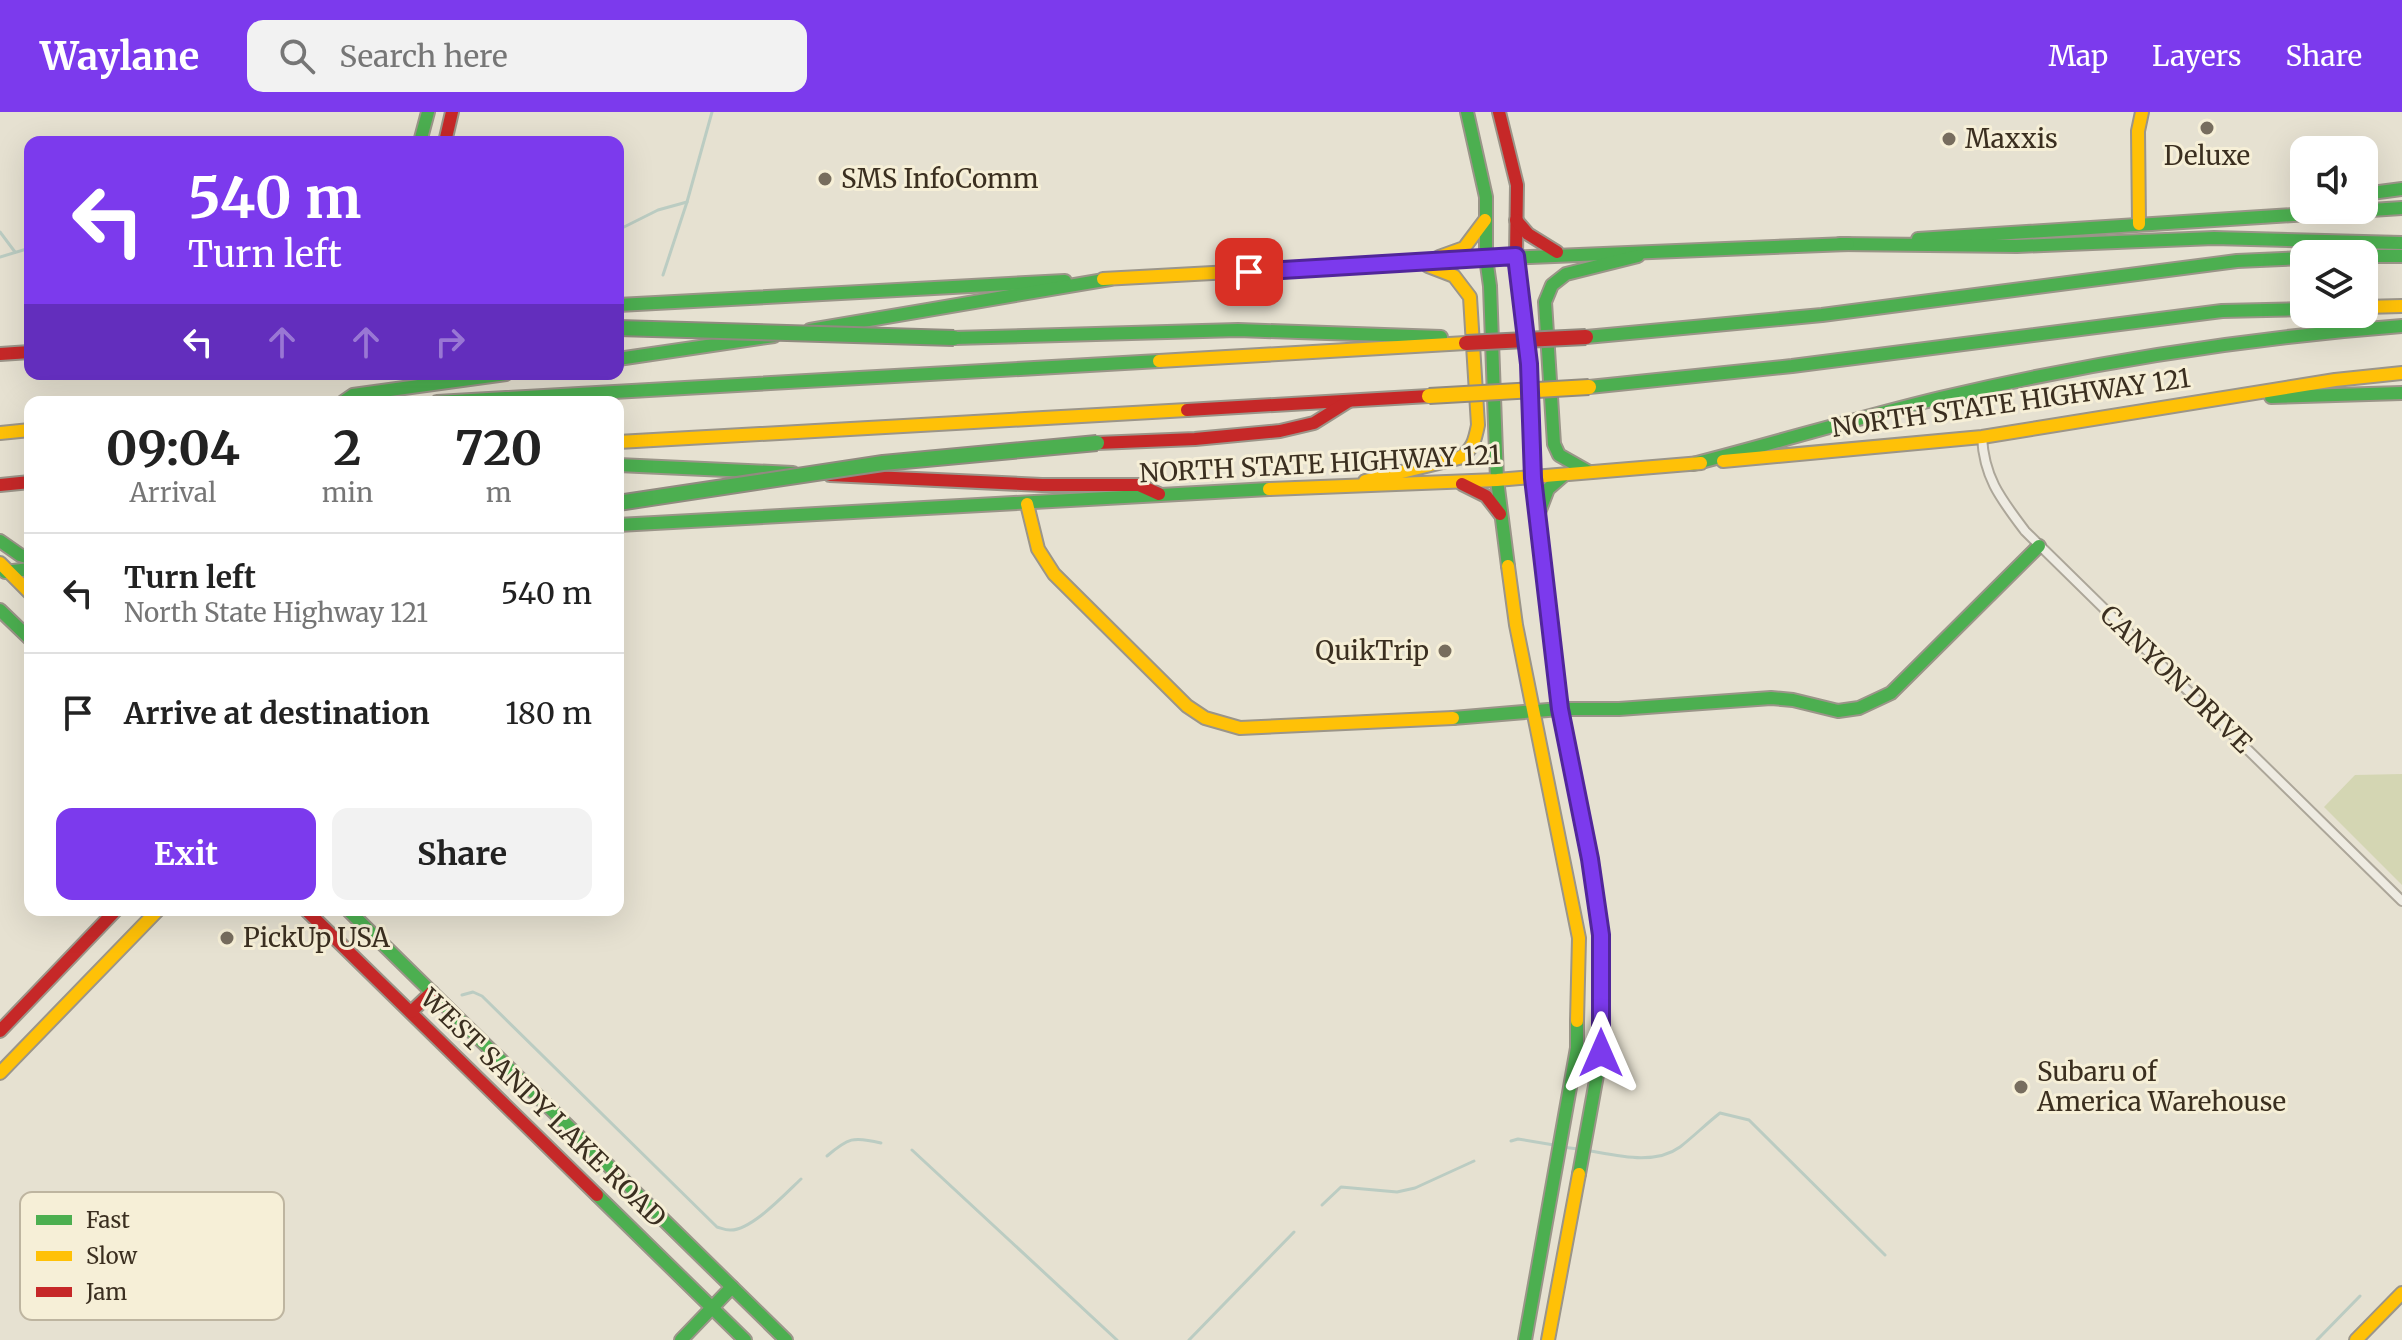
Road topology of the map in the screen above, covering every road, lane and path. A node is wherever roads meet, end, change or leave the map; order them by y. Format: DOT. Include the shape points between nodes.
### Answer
graph roads {
  1 [pos="428,112"];
  2 [pos="452,112"];
  3 [pos="1467,112"];
  4 [pos="1499,112"];
  5 [pos="2142,112"];
  6 [pos="422,136"];
  7 [pos="446,136"];
  8 [pos="2402,189"];
  9 [pos="2378,192"];
  10 [pos="2290,208"];
  11 [pos="2402,208"];
  12 [pos="1486,217"];
  13 [pos="2232,218"];
  14 [pos="1516,220"];
  15 [pos="2139,224"];
  16 [pos="2402,243"];
  17 [pos="1840,244"];
  18 [pos="1665,250"];
  19 [pos="1560,254"];
  20 [pos="1516,256"];
  21 [pos="2378,256"];
  22 [pos="2402,256"];
  23 [pos="1486,258"];
  24 [pos="2290,259"];
  25 [pos="1418,263"];
  26 [pos="1110,279"];
  27 [pos="624,305"];
  28 [pos="2402,306"];
  29 [pos="2378,307"];
  30 [pos="2290,309"];
  31 [pos="2402,326"];
  32 [pos="624,328"];
  33 [pos="1459,344"];
  34 [pos="24,352"];
  35 [pos="0,354"];
  36 [pos="624,358"];
  37 [pos="2402,373"];
  38 [pos="462,380"];
  39 [pos="2402,393"];
  40 [pos="352,396"];
  41 [pos="543,396"];
  42 [pos="1350,400"];
  43 [pos="2192,403"];
  44 [pos="24,431"];
  45 [pos="0,433"];
  46 [pos="1982,437"];
  47 [pos="624,442"];
  48 [pos="1693,464"];
  49 [pos="624,465"];
  50 [pos="1591,472"];
  51 [pos="1564,475"];
  52 [pos="1533,478"];
  53 [pos="1497,480"];
  54 [pos="1459,482"];
  55 [pos="24,483"];
  56 [pos="0,485"];
  57 [pos="1334,488"];
  58 [pos="1159,494"];
  59 [pos="624,502"];
  60 [pos="1027,504"];
  61 [pos="1503,518"];
  62 [pos="1537,518"];
  63 [pos="624,525"];
  64 [pos="0,541"];
  65 [pos="2039,546"];
  66 [pos="24,556"];
  67 [pos="3,569"];
  68 [pos="24,569"];
  69 [pos="24,588"];
  70 [pos="0,610"];
  71 [pos="24,633"];
  72 [pos="1560,709"];
  73 [pos="1532,712"];
  74 [pos="2402,901"];
  75 [pos="110,916"];
  76 [pos="152,916"];
  77 [pos="312,916"];
  78 [pos="354,916"];
  79 [pos="432,992"];
  80 [pos="411,1012"];
  81 [pos="0,1031"];
  82 [pos="0,1073"];
  83 [pos="732,1287"];
  84 [pos="2402,1293"];
  85 [pos="712,1308"];
  86 [pos="681,1340"];
  87 [pos="745,1340"];
  88 [pos="786,1340"];
  89 [pos="1525,1340"];
  90 [pos="1548,1340"];
  91 [pos="2356,1340"];
  1 -- 6 [label="main road"];
  2 -- 7 [label="main road"];
  3 -- 12 [label="main road"];
  4 -- 14 [label="main road" via="1517,185"];
  5 -- 15 [label="main road"];
  8 -- 9 [label="main road"];
  10 -- 13 [label="main road"];
  11 -- 13 [label="main road"];
  12 -- 23 [label="main road"];
  12 -- 25 [label="main road" via="1464,248"];
  13 -- 15 [label="main road"];
  14 -- 19 [label="main road"];
  14 -- 20 [label="main road"];
  15 -- 17 [label="main road"];
  16 -- 17 [label="main road" via="2214,238 2017,246"];
  17 -- 18 [label="main road"];
  18 -- 19 [label="main road"];
  18 -- 50 [label="main road" via="1566,274 1547,291 1554,444 1559,455"];
  19 -- 20 [label="main road"];
  20 -- 23 [label="main road"];
  20 -- 52 [label="main road" via="1529,364"];
  21 -- 22 [label="main road"];
  23 -- 25 [label="main road"];
  23 -- 53 [label="main road"];
  24 -- 33 [label="main road, bridge" via="1822,315"];
  25 -- 26 [label="main road"];
  25 -- 57 [label="main road" via="1457,276 1470,297 1476,438 1460,458"];
  26 -- 27 [label="main road"];
  26 -- 36 [label="main road"];
  28 -- 29 [label="main road"];
  30 -- 42 [label="main road, bridge" via="2222,311 1589,387"];
  31 -- 48 [label="main road" via="2312,332 2063,371"];
  32 -- 33 [label="main road, bridge" via="954,338 1238,330 1439,336"];
  33 -- 41 [label="main road"];
  34 -- 35 [label="main road"];
  37 -- 43 [label="main road, NORTH STATE HIGHWAY 121"];
  38 -- 40 [label="main road"];
  39 -- 43 [label="main road"];
  42 -- 47 [label="main road"];
  42 -- 59 [label="main road, bridge" via="1314,423 1280,431 991,451"];
  43 -- 46 [label="main road, NORTH STATE HIGHWAY 121"];
  44 -- 45 [label="main road"];
  46 -- 48 [label="main road, NORTH STATE HIGHWAY 121"];
  46 -- 65 [label="street, CANYON DRIVE" via="1983,458 1995,490"];
  48 -- 50 [label="main road, NORTH STATE HIGHWAY 121"];
  49 -- 58 [label="main road" via="1139,485"];
  50 -- 51 [label="main road, NORTH STATE HIGHWAY 121"];
  51 -- 52 [label="main road, NORTH STATE HIGHWAY 121"];
  51 -- 62 [label="main road" via="1548,489"];
  52 -- 53 [label="main road, NORTH STATE HIGHWAY 121"];
  52 -- 62 [label="main road"];
  53 -- 54 [label="main road, NORTH STATE HIGHWAY 121"];
  53 -- 61 [label="main road"];
  54 -- 57 [label="main road, NORTH STATE HIGHWAY 121"];
  54 -- 61 [label="main road" via="1486,496"];
  55 -- 56 [label="main road"];
  57 -- 58 [label="main road, NORTH STATE HIGHWAY 121"];
  58 -- 60 [label="main road, NORTH STATE HIGHWAY 121"];
  60 -- 63 [label="main road, NORTH STATE HIGHWAY 121"];
  60 -- 73 [label="main road" via="1038,549 1049,568 1205,718 1240,728"];
  61 -- 73 [label="main road"];
  62 -- 72 [label="main road"];
  64 -- 66 [label="main road"];
  65 -- 72 [label="main road" via="1891,693 1867,705 1838,711 1771,698"];
  65 -- 74 [label="street, CANYON DRIVE"];
  67 -- 68 [label="main road"];
  67 -- 69 [label="main road"];
  70 -- 71 [label="main road"];
  72 -- 73 [label="main road"];
  72 -- 90 [label="main road" via="1601,935 1601,1053"];
  73 -- 89 [label="main road" via="1579,938 1577,1048"];
  75 -- 81 [label="main road"];
  76 -- 82 [label="main road"];
  77 -- 80 [label="main road, WEST SANDY LAKE ROAD"];
  78 -- 79 [label="main road, WEST SANDY LAKE ROAD"];
  79 -- 80 [label="main road"];
  79 -- 83 [label="main road, WEST SANDY LAKE ROAD"];
  80 -- 85 [label="main road, WEST SANDY LAKE ROAD"];
  83 -- 85 [label="main road"];
  83 -- 88 [label="main road, WEST SANDY LAKE ROAD"];
  84 -- 91 [label="main road"];
  85 -- 86 [label="main road"];
  85 -- 87 [label="main road, WEST SANDY LAKE ROAD"];
}
